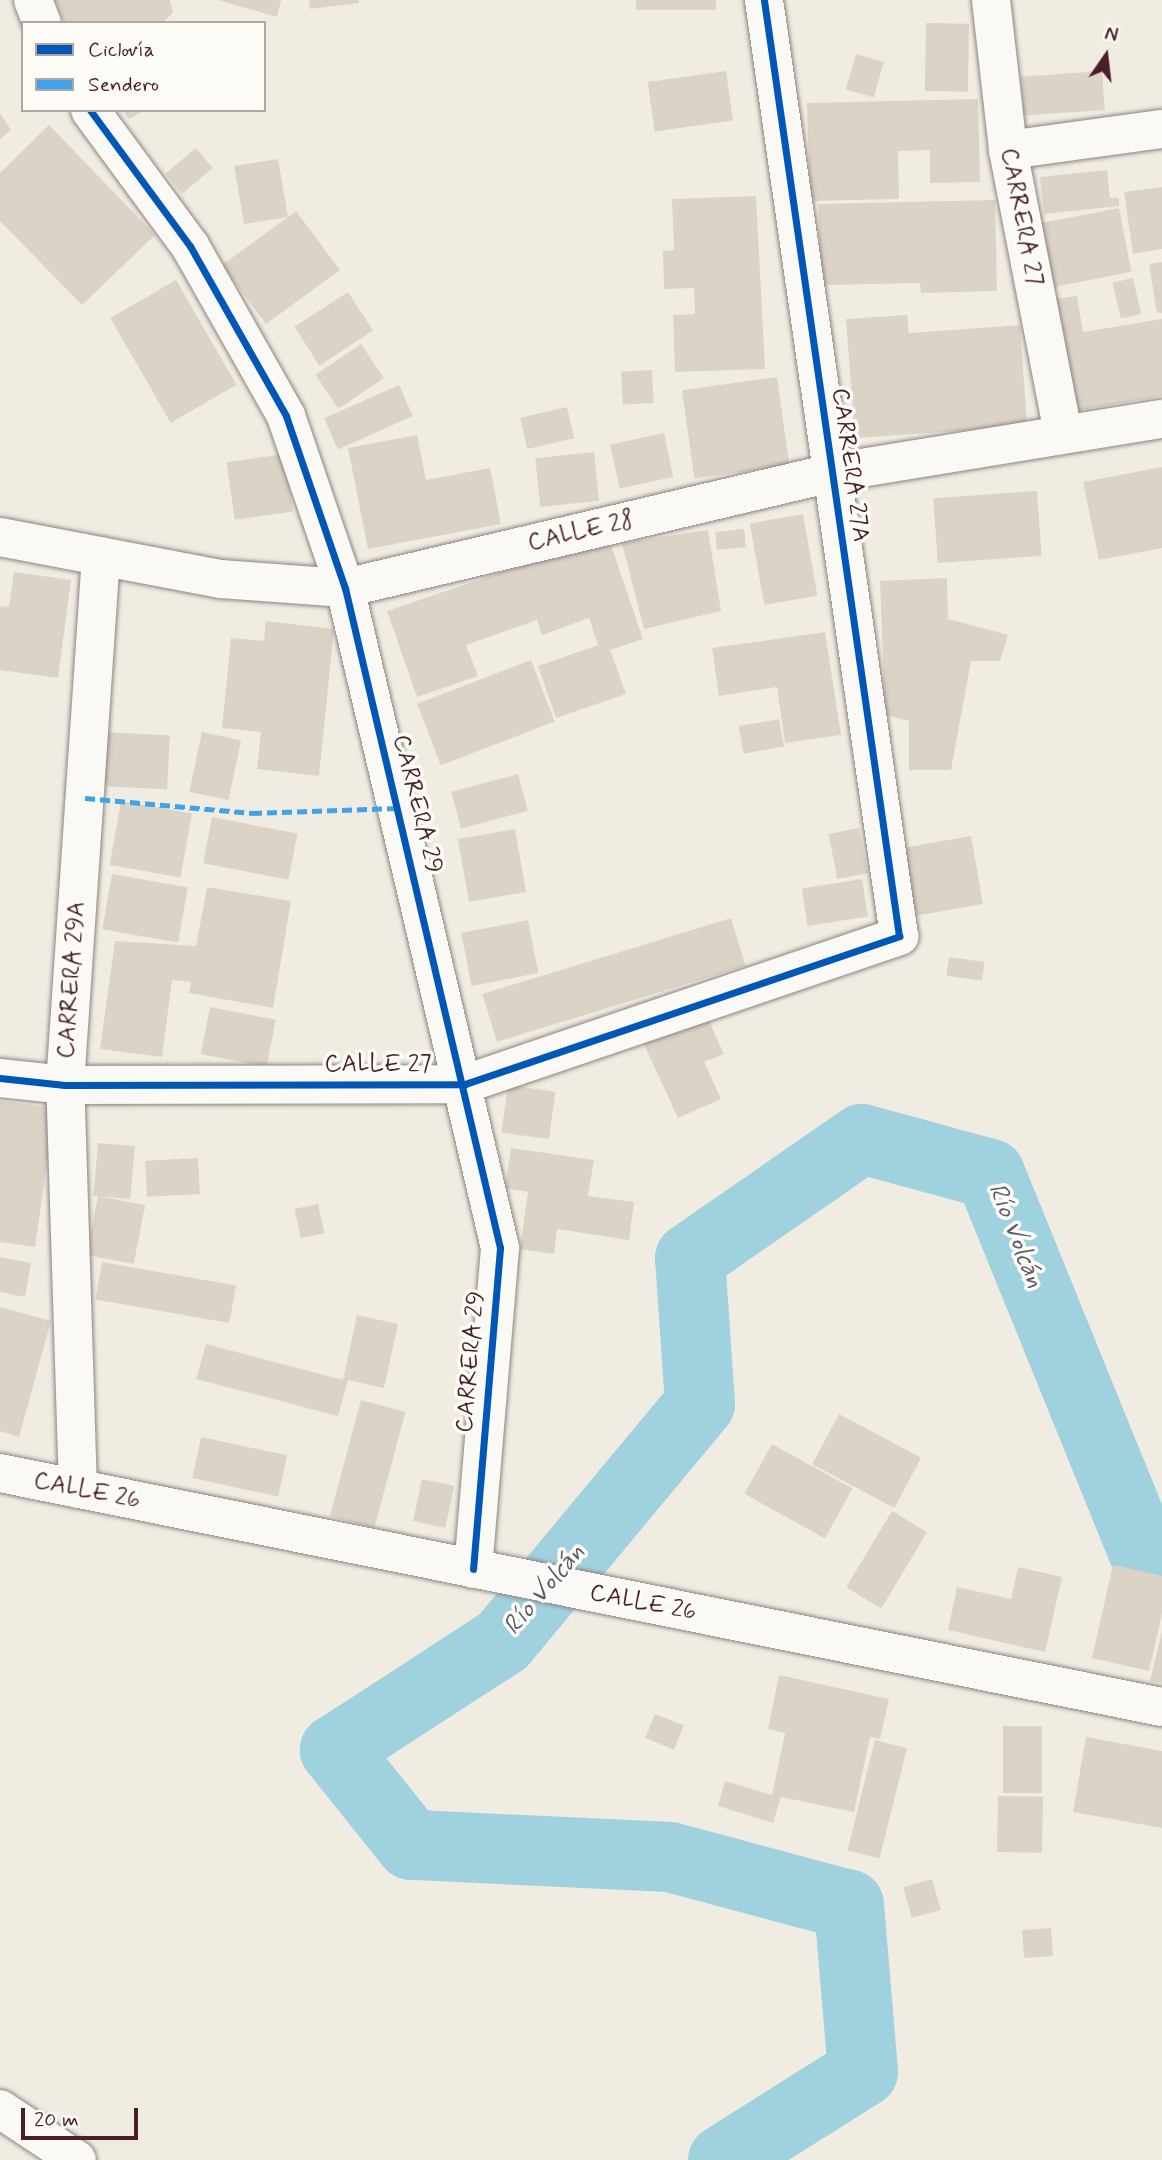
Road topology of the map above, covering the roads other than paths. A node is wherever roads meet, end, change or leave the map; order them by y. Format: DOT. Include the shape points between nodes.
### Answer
graph roads {
  1 [pos="33,0"];
  2 [pos="764,0"];
  3 [pos="991,0"];
  4 [pos="41,21"];
  5 [pos="91,112"];
  6 [pos="1162,129"];
  7 [pos="1008,150"];
  8 [pos="1162,419"];
  9 [pos="1063,432"];
  10 [pos="831,472"];
  11 [pos="0,537"];
  12 [pos="101,556"];
  13 [pos="345,588"];
  14 [pos="899,936"];
  15 [pos="0,1079"];
  16 [pos="466,1084"];
  17 [pos="65,1085"];
  18 [pos="1,1478"];
  19 [pos="78,1489"];
  20 [pos="484,1571"];
  21 [pos="1162,1707"];
  22 [pos="0,2109"];
  23 [pos="77,2160"];
  1 -- 4 [label="street"];
  2 -- 10 [label="street, CARRERA 27A"];
  3 -- 7 [label="street, CARRERA 27"];
  5 -- 13 [label="street, CARRERA 29" via="190,246 286,416"];
  6 -- 7 [label="street"];
  7 -- 9 [label="street, CARRERA 27"];
  8 -- 9 [label="street, CALLE 28"];
  9 -- 10 [label="street, CALLE 28"];
  10 -- 13 [label="street, CALLE 28"];
  10 -- 14 [label="street, CARRERA 27A"];
  11 -- 12 [label="street, CALLE 28"];
  12 -- 13 [label="street, CALLE 28" via="221,579"];
  12 -- 17 [label="street, CARRERA 29A"];
  13 -- 16 [label="street, CARRERA 29"];
  14 -- 16 [label="street, CALLE 27"];
  15 -- 17 [label="street, CALLE 27"];
  16 -- 17 [label="street, CALLE 27"];
  16 -- 20 [label="street, CARRERA 29" via="500,1248"];
  17 -- 19 [label="street, CARRERA 29A"];
  18 -- 19 [label="street, CALLE 26"];
  19 -- 20 [label="street, CALLE 26"];
  20 -- 21 [label="street, CALLE 26"];
  22 -- 23 [label="street"];
}
